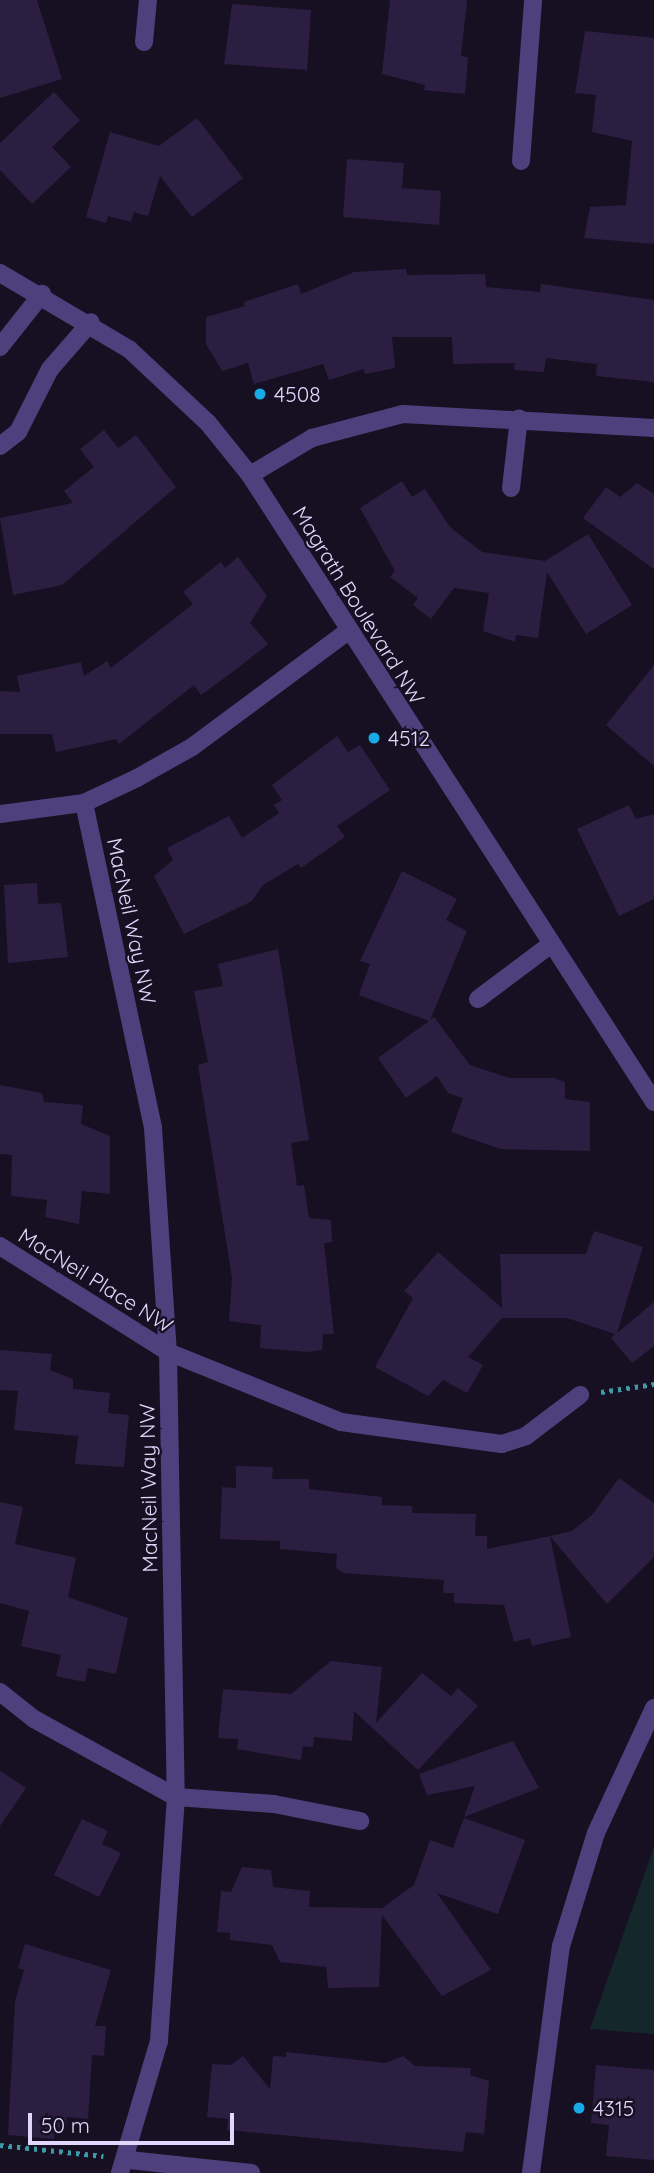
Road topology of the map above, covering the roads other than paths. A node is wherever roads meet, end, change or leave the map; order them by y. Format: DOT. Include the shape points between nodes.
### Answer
graph roads {
  1 [pos="148,0"];
  2 [pos="533,0"];
  3 [pos="144,42"];
  4 [pos="521,161"];
  5 [pos="0,273"];
  6 [pos="42,294"];
  7 [pos="91,322"];
  8 [pos="0,347"];
  9 [pos="519,418"];
  10 [pos="654,428"];
  11 [pos="0,446"];
  12 [pos="250,475"];
  13 [pos="511,488"];
  14 [pos="348,631"];
  15 [pos="84,803"];
  16 [pos="0,814"];
  17 [pos="550,945"];
  18 [pos="478,999"];
  19 [pos="654,1102"];
  20 [pos="0,1246"];
  21 [pos="168,1352"];
  22 [pos="580,1395"];
  23 [pos="0,1692"];
  24 [pos="654,1708"];
  25 [pos="176,1797"];
  26 [pos="360,1821"];
  27 [pos="125,2166"];
  28 [pos="251,2173"];
  29 [pos="531,2173"];
  1 -- 3 [label="street"];
  2 -- 4 [label="street"];
  5 -- 6 [label="street, Magrath Boulevard NW"];
  6 -- 7 [label="street, Magrath Boulevard NW"];
  6 -- 8 [label="street"];
  7 -- 11 [label="street" via="50,369 18,432"];
  7 -- 12 [label="street, Magrath Boulevard NW" via="166,381"];
  9 -- 10 [label="street"];
  9 -- 12 [label="street" via="435,412 372,419 312,438"];
  9 -- 13 [label="street"];
  12 -- 14 [label="street, Magrath Boulevard NW"];
  14 -- 15 [label="street" via="192,747"];
  14 -- 17 [label="street, Magrath Boulevard NW"];
  15 -- 16 [label="street"];
  15 -- 21 [label="street, MacNeil Way NW" via="153,1128"];
  17 -- 18 [label="street"];
  17 -- 19 [label="street, Magrath Boulevard NW"];
  20 -- 21 [label="street, MacNeil Place NW"];
  21 -- 22 [label="street, MacNeil Place NW" via="341,1422 446,1441 502,1444 526,1436"];
  21 -- 25 [label="street, MacNeil Way NW"];
  23 -- 25 [label="street" via="34,1718"];
  24 -- 29 [label="street" via="596,1833 561,1946"];
  25 -- 26 [label="street" via="274,1804"];
  25 -- 27 [label="street, MacNeil Way NW" via="159,2042"];
  27 -- 28 [label="street"];
}
